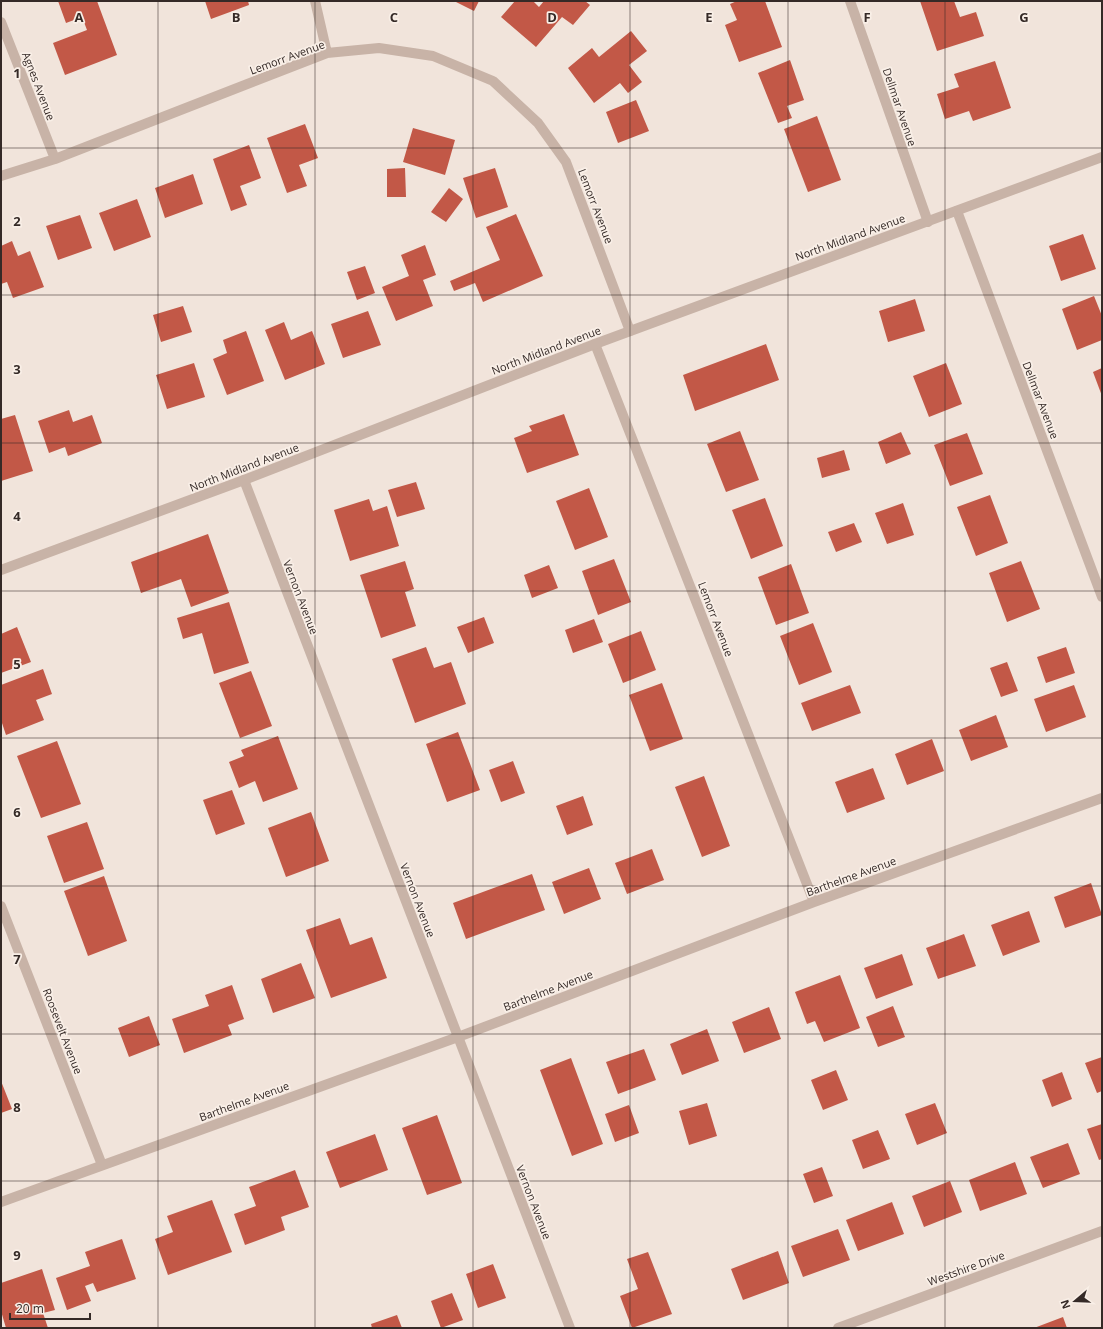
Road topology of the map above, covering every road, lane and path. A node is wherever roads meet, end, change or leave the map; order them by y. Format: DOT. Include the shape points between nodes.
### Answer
graph roads {
  1 [pos="315,1"];
  2 [pos="850,1"];
  3 [pos="1,22"];
  4 [pos="327,53"];
  5 [pos="1102,157"];
  6 [pos="55,159"];
  7 [pos="1,176"];
  8 [pos="957,211"];
  9 [pos="928,222"];
  10 [pos="630,331"];
  11 [pos="595,344"];
  12 [pos="244,480"];
  13 [pos="1,570"];
  14 [pos="1102,597"];
  15 [pos="1102,798"];
  16 [pos="814,902"];
  17 [pos="1,906"];
  18 [pos="458,1037"];
  19 [pos="102,1165"];
  20 [pos="1,1202"];
  21 [pos="1102,1231"];
  22 [pos="570,1328"];
  23 [pos="838,1328"];
  1 -- 4 [label="street"];
  2 -- 9 [label="street, Dellmar Avenue"];
  3 -- 6 [label="street, Agnes Avenue"];
  4 -- 6 [label="street, Lemorr Avenue"];
  4 -- 10 [label="street, Lemorr Avenue" via="379,48 433,56 493,81 538,123 566,162"];
  5 -- 8 [label="street, North Midland Avenue"];
  6 -- 7 [label="street, Lemorr Avenue"];
  8 -- 9 [label="street, North Midland Avenue"];
  8 -- 14 [label="street, Dellmar Avenue"];
  9 -- 10 [label="street, North Midland Avenue"];
  10 -- 11 [label="street, North Midland Avenue"];
  11 -- 12 [label="street, North Midland Avenue"];
  11 -- 16 [label="street, Lemorr Avenue"];
  12 -- 13 [label="street, North Midland Avenue"];
  12 -- 18 [label="street, Vernon Avenue"];
  15 -- 16 [label="street, Barthelme Avenue"];
  16 -- 18 [label="street, Barthelme Avenue"];
  17 -- 19 [label="street, Roosevelt Avenue"];
  18 -- 19 [label="street, Barthelme Avenue"];
  18 -- 22 [label="street, Vernon Avenue"];
  19 -- 20 [label="street, Barthelme Avenue"];
  21 -- 23 [label="street, Westshire Drive"];
}
